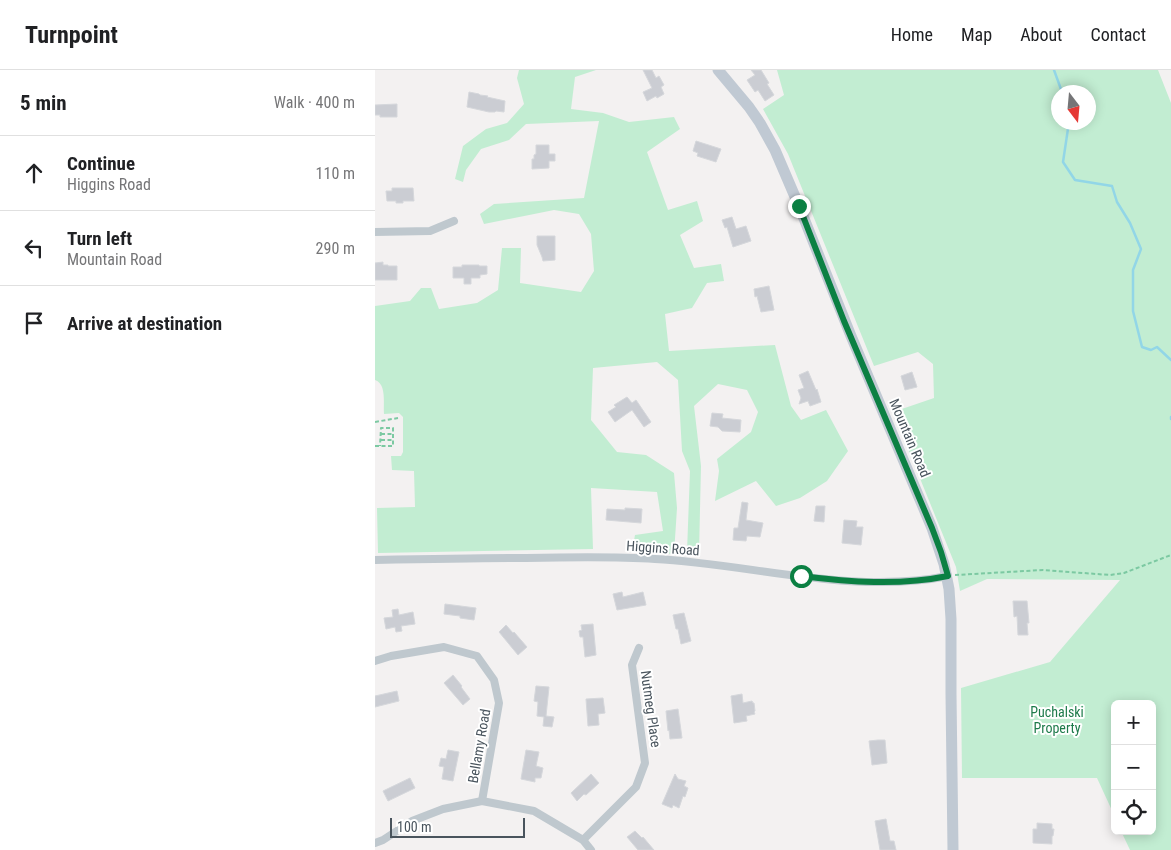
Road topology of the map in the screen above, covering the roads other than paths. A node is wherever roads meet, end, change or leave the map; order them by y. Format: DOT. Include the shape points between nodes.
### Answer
graph roads {
  1 [pos="717,70"];
  2 [pos="454,221"];
  3 [pos="375,232"];
  4 [pos="375,560"];
  5 [pos="948,576"];
  6 [pos="639,648"];
  7 [pos="375,661"];
  8 [pos="482,801"];
  9 [pos="583,840"];
  10 [pos="375,842"];
  11 [pos="591,850"];
  12 [pos="953,850"];
  1 -- 5 [label="main road, Mountain Road" via="749,107 775,150 929,520"];
  2 -- 3 [label="street" via="430,231"];
  4 -- 5 [label="street, Higgins Road" via="584,557 655,559 847,581 893,582"];
  5 -- 12 [label="main road, Mountain Road"];
  6 -- 9 [label="street, Nutmeg Place" via="632,665 645,763 636,787"];
  7 -- 8 [label="street, Bellamy Road" via="444,647 477,656 495,680 499,703"];
  8 -- 9 [label="street" via="534,811"];
  8 -- 10 [label="street" via="443,809"];
  9 -- 11 [label="street"];
}
